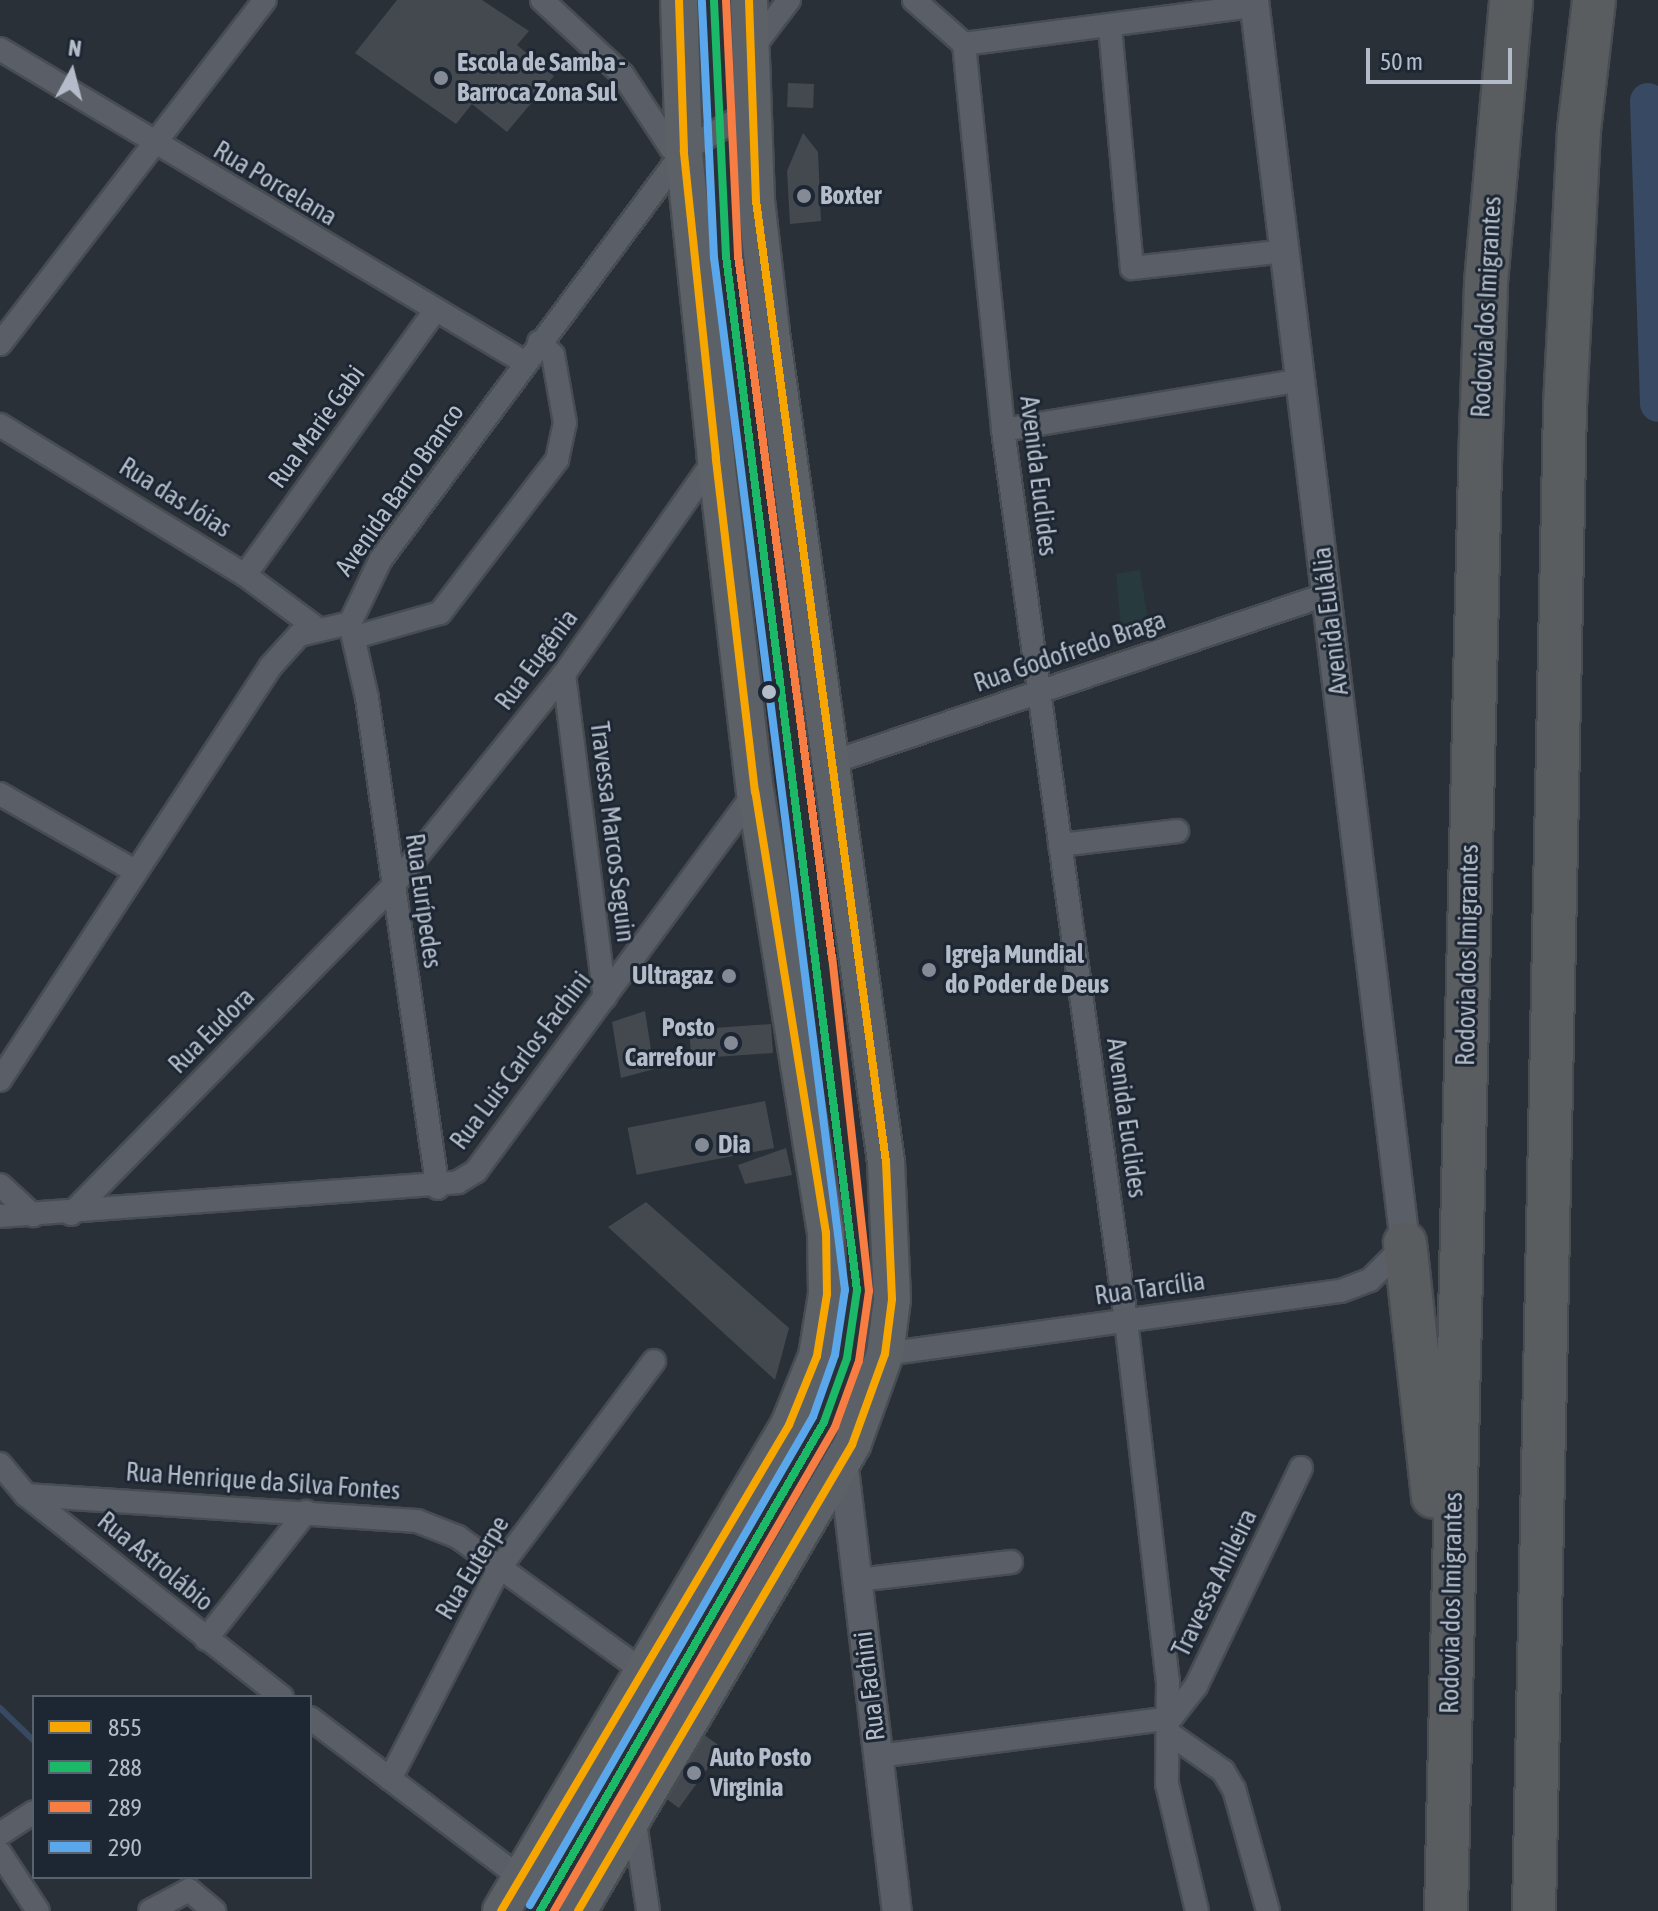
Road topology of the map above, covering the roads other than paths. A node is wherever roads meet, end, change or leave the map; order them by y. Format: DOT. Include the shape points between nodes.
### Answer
graph roads {
  1 [pos="265,0"];
  2 [pos="542,0"];
  3 [pos="679,0"];
  4 [pos="749,0"];
  5 [pos="789,0"];
  6 [pos="914,0"];
  7 [pos="1511,0"];
  8 [pos="1594,0"];
  9 [pos="1254,3"];
  10 [pos="1110,27"];
  11 [pos="964,44"];
  12 [pos="0,49"];
  13 [pos="751,51"];
  14 [pos="752,110"];
  15 [pos="154,143"];
  16 [pos="684,151"];
  17 [pos="1285,251"];
  18 [pos="434,312"];
  19 [pos="539,342"];
  20 [pos="0,344"];
  21 [pos="524,362"];
  22 [pos="1303,380"];
  23 [pos="0,425"];
  24 [pos="1003,430"];
  25 [pos="716,458"];
  26 [pos="245,575"];
  27 [pos="1328,594"];
  28 [pos="315,627"];
  29 [pos="353,630"];
  30 [pos="564,674"];
  31 [pos="1038,692"];
  32 [pos="830,763"];
  33 [pos="755,792"];
  34 [pos="0,794"];
  35 [pos="1177,831"];
  36 [pos="1060,845"];
  37 [pos="133,870"];
  38 [pos="392,887"];
  39 [pos="605,997"];
  40 [pos="0,1080"];
  41 [pos="0,1185"];
  42 [pos="438,1188"];
  43 [pos="71,1214"];
  44 [pos="33,1215"];
  45 [pos="0,1216"];
  46 [pos="1405,1243"];
  47 [pos="1126,1320"];
  48 [pos="885,1354"];
  49 [pos="654,1361"];
  50 [pos="843,1460"];
  51 [pos="0,1464"];
  52 [pos="1301,1468"];
  53 [pos="26,1495"];
  54 [pos="306,1512"];
  55 [pos="1011,1562"];
  56 [pos="500,1567"];
  57 [pos="858,1580"];
  58 [pos="206,1639"];
  59 [pos="1451,1662"];
  60 [pos="642,1670"];
  61 [pos="279,1695"];
  62 [pos="312,1720"];
  63 [pos="1170,1726"];
  64 [pos="879,1756"];
  65 [pos="390,1779"];
  66 [pos="32,1813"];
  67 [pos="634,1815"];
  68 [pos="0,1834"];
  69 [pos="0,1853"];
  70 [pos="521,1878"];
  71 [pos="38,1911"];
  72 [pos="150,1911"];
  73 [pos="214,1911"];
  74 [pos="501,1911"];
  75 [pos="578,1911"];
  76 [pos="648,1911"];
  77 [pos="897,1911"];
  78 [pos="1197,1911"];
  79 [pos="1268,1911"];
  80 [pos="1446,1911"];
  81 [pos="1534,1911"];
  1 -- 15 [label="street"];
  2 -- 16 [label="street" via="623,75 664,144"];
  3 -- 16 [label="main road"];
  4 -- 13 [label="main road"];
  5 -- 13 [label="street"];
  6 -- 11 [label="street"];
  7 -- 59 [label="highway, Rodovia dos Imigrantes" via="1486,282"];
  8 -- 81 [label="highway" via="1580,116 1565,406"];
  9 -- 10 [label="street"];
  9 -- 17 [label="street, Avenida Eulália"];
  10 -- 11 [label="street"];
  10 -- 17 [label="street" via="1132,268"];
  11 -- 24 [label="street, Avenida Euclides"];
  12 -- 15 [label="street, Rua Porcelana"];
  13 -- 14 [label="main road"];
  14 -- 16 [label="street"];
  14 -- 32 [label="main road" via="771,332"];
  15 -- 18 [label="street, Rua Porcelana"];
  15 -- 20 [label="street"];
  16 -- 19 [label="street, Avenida Barro Branco"];
  16 -- 25 [label="main road"];
  17 -- 22 [label="street, Avenida Eulália"];
  18 -- 21 [label="street, Rua Porcelana"];
  18 -- 26 [label="street, Rua Marie Gabi"];
  19 -- 21 [label="street, Avenida Barro Branco"];
  19 -- 29 [label="street" via="553,355 565,423 557,460 440,613"];
  21 -- 29 [label="street, Avenida Barro Branco" via="381,559"];
  22 -- 24 [label="street"];
  22 -- 27 [label="street, Avenida Eulália"];
  23 -- 26 [label="street, Rua das Jóias"];
  24 -- 31 [label="street, Avenida Euclides"];
  25 -- 30 [label="street, Rua Eugênia"];
  25 -- 33 [label="main road"];
  26 -- 28 [label="street, Rua das Jóias"];
  27 -- 31 [label="street, Rua Godofredo Braga"];
  27 -- 46 [label="street, Avenida Eulália"];
  28 -- 29 [label="street"];
  28 -- 37 [label="street" via="288,644 270,667"];
  29 -- 38 [label="street, Rua Eurípedes"];
  30 -- 38 [label="street, Rua Eugênia"];
  30 -- 39 [label="street, Travessa Marcos Seguin"];
  31 -- 32 [label="street, Rua Godofredo Braga"];
  31 -- 36 [label="street, Avenida Euclides"];
  32 -- 48 [label="main road" via="893,1237"];
  33 -- 39 [label="street, Rua Luis Carlos Fachini"];
  33 -- 60 [label="main road" via="826,1233 827,1294 817,1356 789,1425"];
  34 -- 37 [label="street"];
  35 -- 36 [label="street"];
  36 -- 47 [label="street, Avenida Euclides"];
  37 -- 40 [label="street"];
  38 -- 42 [label="street, Rua Eurípedes"];
  38 -- 43 [label="street, Rua Eudora"];
  39 -- 42 [label="street, Rua Luis Carlos Fachini" via="476,1171"];
  41 -- 44 [label="street"];
  42 -- 43 [label="street, Rua Luis Carlos Fachini"];
  43 -- 44 [label="street, Rua Luis Carlos Fachini"];
  44 -- 45 [label="street, Rua Luis Carlos Fachini"];
  46 -- 47 [label="street, Rua Tarcília" via="1392,1263 1341,1291"];
  46 -- 59 [label="highway"];
  47 -- 48 [label="street, Rua Tarcília"];
  47 -- 63 [label="street, Avenida Euclides"];
  48 -- 50 [label="main road"];
  49 -- 56 [label="street, Rua Euterpe"];
  50 -- 57 [label="street, Rua Fachini"];
  50 -- 67 [label="main road"];
  51 -- 53 [label="street, Rua Astrolábio"];
  52 -- 63 [label="street, Travessa Anileira" via="1196,1686"];
  53 -- 54 [label="street, Rua Henrique da Silva Fontes"];
  53 -- 58 [label="street, Rua Astrolábio"];
  54 -- 56 [label="street, Rua Henrique da Silva Fontes" via="417,1521 458,1537"];
  54 -- 58 [label="street"];
  55 -- 57 [label="street"];
  56 -- 60 [label="street, Rua Henrique da Silva Fontes"];
  56 -- 65 [label="street, Rua Euterpe"];
  57 -- 64 [label="street, Rua Fachini"];
  58 -- 61 [label="street, Rua Astrolábio"];
  59 -- 80 [label="highway, Rodovia dos Imigrantes"];
  60 -- 70 [label="main road"];
  62 -- 65 [label="street"];
  63 -- 64 [label="street"];
  63 -- 78 [label="street, Avenida Euclides" via="1167,1784"];
  63 -- 79 [label="street" via="1223,1771 1234,1789"];
  64 -- 77 [label="street, Rua Fachini"];
  65 -- 70 [label="street"];
  66 -- 68 [label="street"];
  67 -- 75 [label="main road"];
  67 -- 76 [label="street"];
  69 -- 71 [label="street"];
  70 -- 74 [label="main road"];
  72 -- 73 [label="street" via="178,1892 198,1892"];
}
